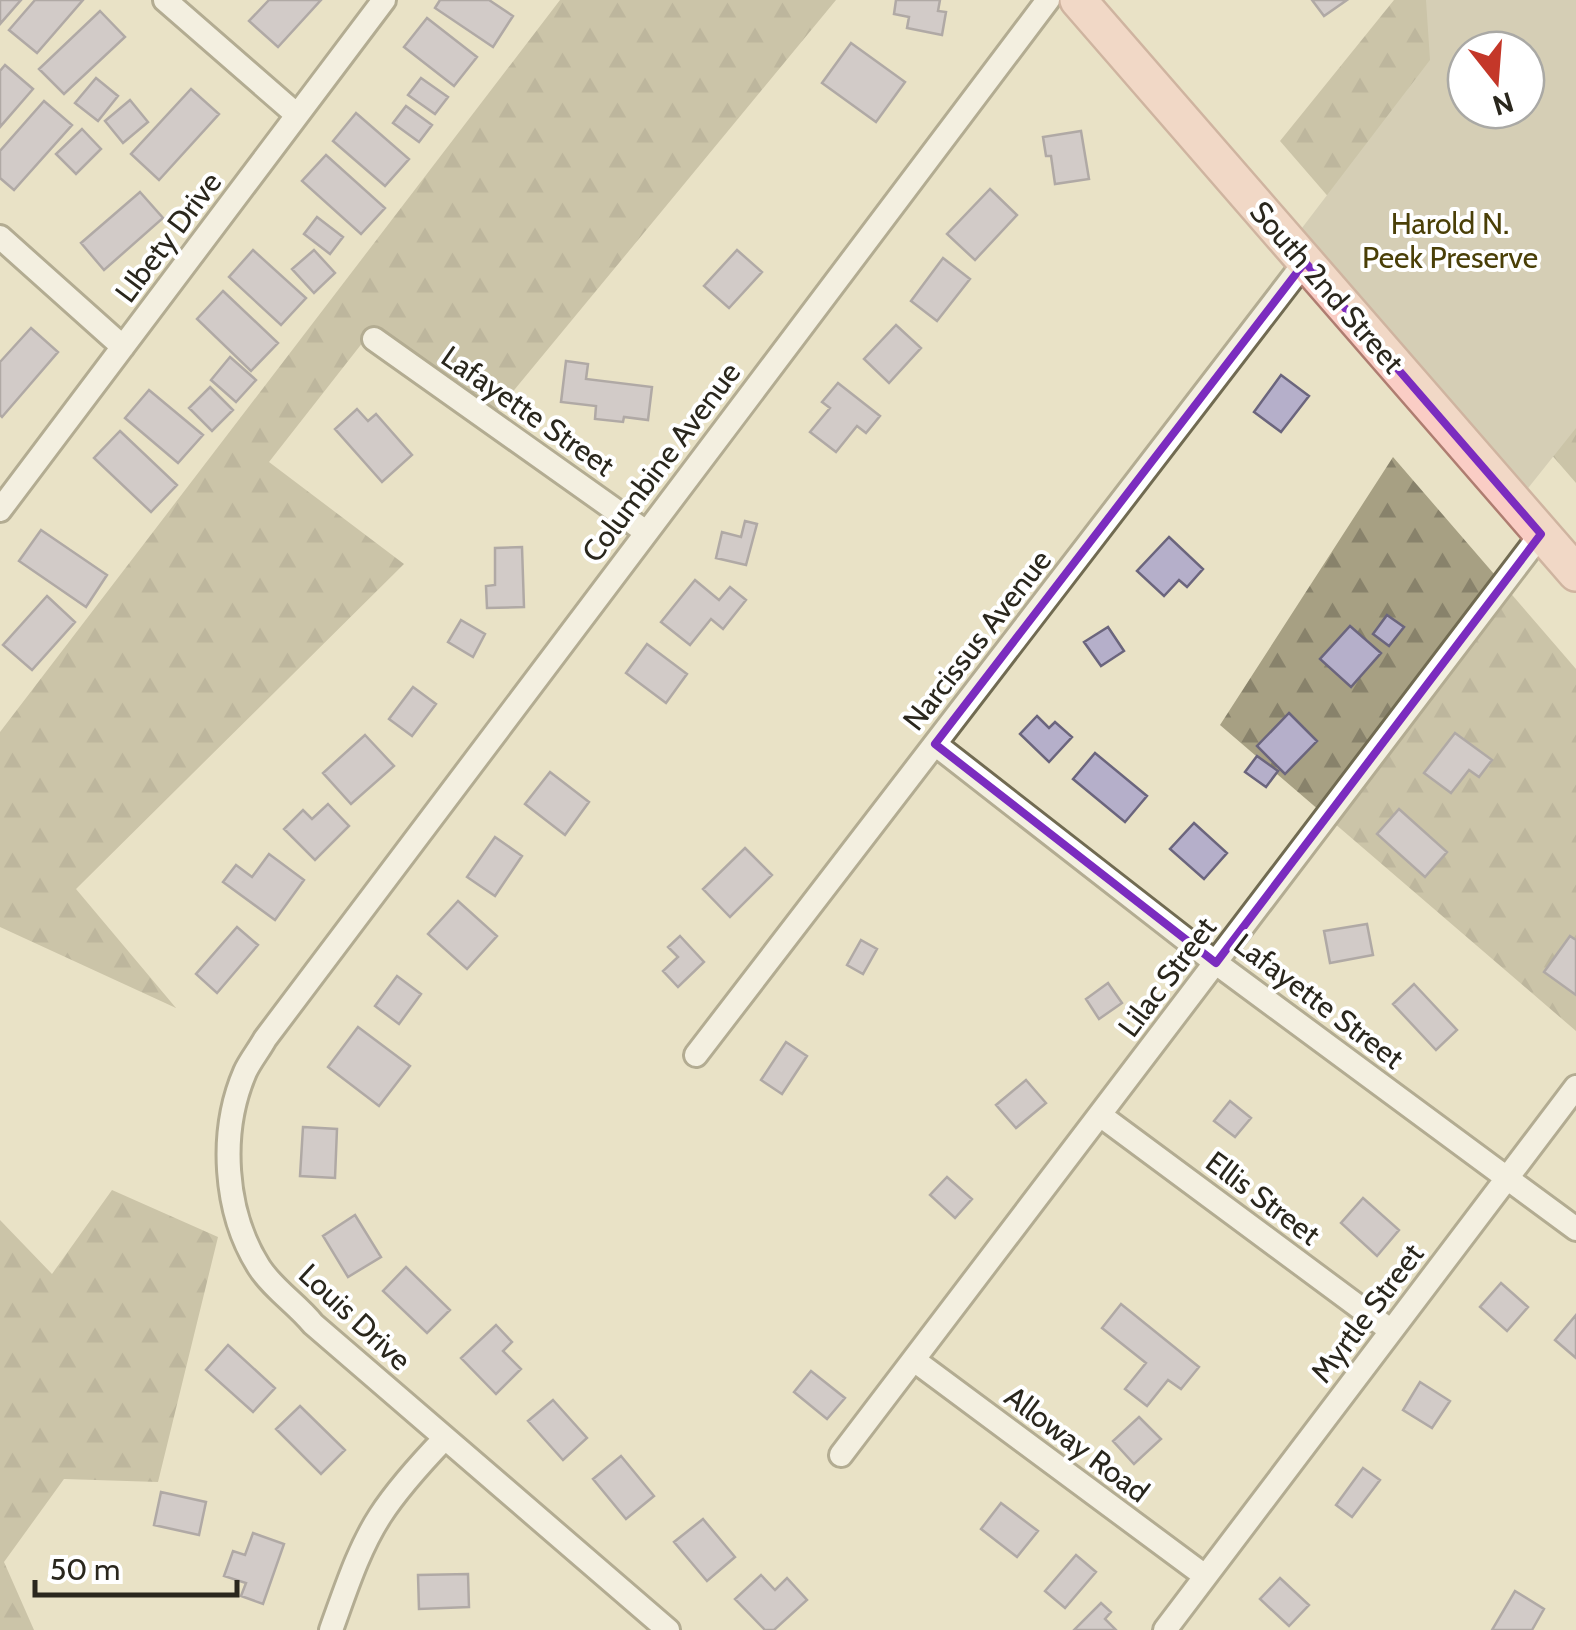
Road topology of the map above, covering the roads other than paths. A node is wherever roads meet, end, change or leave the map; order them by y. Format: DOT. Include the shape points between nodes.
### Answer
graph roads {
  1 [pos="164,0"];
  2 [pos="384,0"];
  3 [pos="1048,0"];
  4 [pos="1078,0"];
  5 [pos="298,115"];
  6 [pos="0,237"];
  7 [pos="1305,262"];
  8 [pos="374,339"];
  9 [pos="122,347"];
  10 [pos="0,510"];
  11 [pos="646,532"];
  12 [pos="1541,534"];
  13 [pos="1576,573"];
  14 [pos="935,744"];
  15 [pos="323,962"];
  16 [pos="1216,962"];
  17 [pos="696,1055"];
  18 [pos="1576,1086"];
  19 [pos="1100,1114"];
  20 [pos="1508,1178"];
  21 [pos="1576,1228"];
  22 [pos="1390,1330"];
  23 [pos="914,1360"];
  24 [pos="445,1438"];
  25 [pos="841,1455"];
  26 [pos="1205,1576"];
  27 [pos="332,1630"];
  28 [pos="668,1630"];
  29 [pos="1165,1630"];
  1 -- 5 [label="street"];
  2 -- 5 [label="street, LIbety Drive"];
  3 -- 11 [label="street, Columbine Avenue"];
  4 -- 7 [label="main road, South 2nd Street"];
  5 -- 9 [label="street, LIbety Drive"];
  6 -- 9 [label="street"];
  7 -- 12 [label="main road, South 2nd Street"];
  7 -- 14 [label="street, Narcissus Avenue"];
  8 -- 11 [label="street, Lafayette Street"];
  9 -- 10 [label="street, LIbety Drive"];
  11 -- 15 [label="street, Columbine Avenue"];
  12 -- 13 [label="main road, South 2nd Street"];
  12 -- 16 [label="street, Lilac Street"];
  14 -- 16 [label="street, Lafayette Street"];
  14 -- 17 [label="street, Narcissus Avenue"];
  15 -- 24 [label="street, Louis Drive" via="246,1072 230,1120 235,1211 260,1269 312,1324"];
  16 -- 19 [label="street, Lilac Street"];
  16 -- 20 [label="street, Lafayette Street"];
  18 -- 20 [label="street, Myrtle Street"];
  19 -- 22 [label="street, Ellis Street"];
  19 -- 23 [label="street, Lilac Street"];
  20 -- 21 [label="street, Lafayette Street"];
  20 -- 22 [label="street, Myrtle Street"];
  22 -- 26 [label="street, Myrtle Street"];
  23 -- 25 [label="street, Lilac Street"];
  23 -- 26 [label="street, Alloway Road"];
  24 -- 27 [label="street" via="379,1516"];
  24 -- 28 [label="street, Louis Drive"];
  26 -- 29 [label="street, Myrtle Street"];
}
